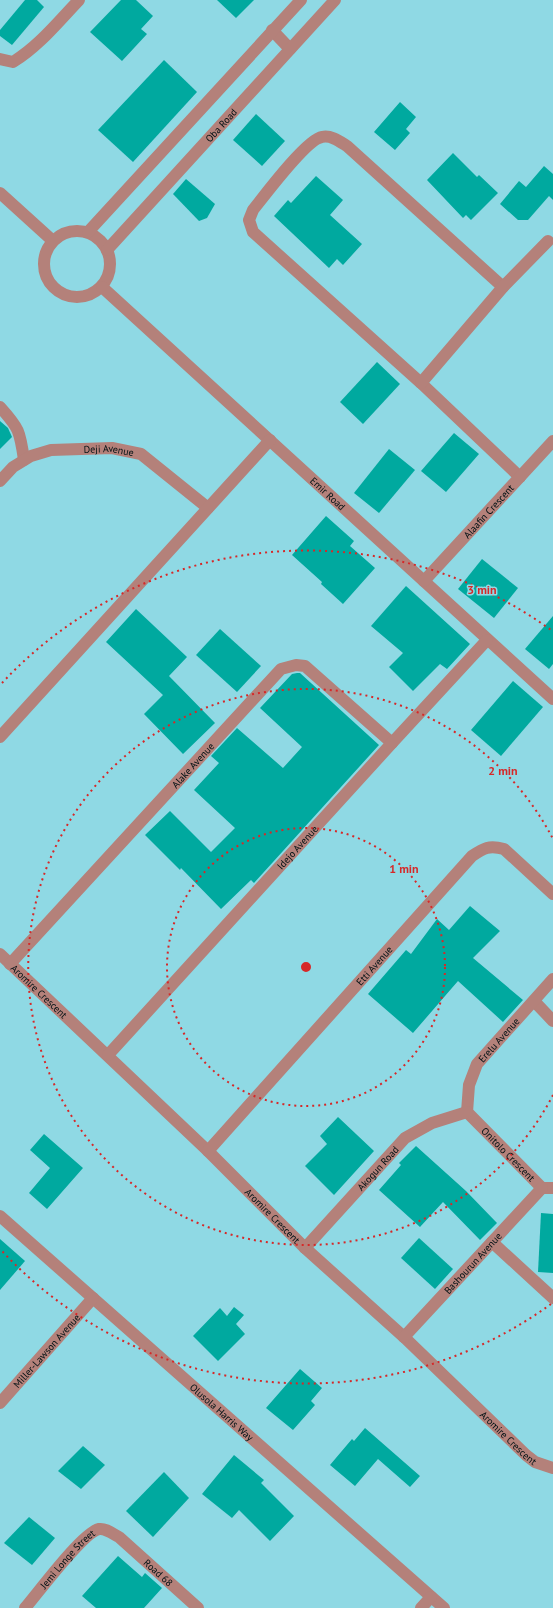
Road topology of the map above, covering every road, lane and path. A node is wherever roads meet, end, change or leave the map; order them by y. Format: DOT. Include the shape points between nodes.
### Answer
graph roads {
  1 [pos="79,0"];
  2 [pos="301,0"];
  3 [pos="335,0"];
  4 [pos="272,30"];
  5 [pos="290,49"];
  6 [pos="0,59"];
  7 [pos="0,193"];
  8 [pos="88,232"];
  9 [pos="53,240"];
  10 [pos="548,241"];
  11 [pos="108,250"];
  12 [pos="102,287"];
  13 [pos="503,287"];
  14 [pos="421,383"];
  15 [pos="0,407"];
  16 [pos="270,440"];
  17 [pos="553,441"];
  18 [pos="24,460"];
  19 [pos="520,477"];
  20 [pos="0,481"];
  21 [pos="208,508"];
  22 [pos="424,581"];
  23 [pos="487,640"];
  24 [pos="553,699"];
  25 [pos="0,737"];
  26 [pos="392,743"];
  27 [pos="553,894"];
  28 [pos="0,954"];
  29 [pos="10,964"];
  30 [pos="553,979"];
  31 [pos="534,1001"];
  32 [pos="553,1022"];
  33 [pos="108,1055"];
  34 [pos="467,1112"];
  35 [pos="208,1151"];
  36 [pos="547,1188"];
  37 [pos="0,1216"];
  38 [pos="492,1242"];
  39 [pos="305,1248"];
  40 [pos="93,1298"];
  41 [pos="553,1298"];
  42 [pos="404,1337"];
  43 [pos="0,1403"];
  44 [pos="553,1468"];
  45 [pos="119,1537"];
  46 [pos="430,1597"];
  47 [pos="25,1608"];
  48 [pos="198,1608"];
  49 [pos="421,1608"];
  50 [pos="444,1608"];
  1 -- 6 [label="street" via="39,43 24,55 13,62"];
  2 -- 4 [label="street"];
  3 -- 5 [label="street, Oba Road"];
  4 -- 5 [label="street"];
  4 -- 8 [label="street"];
  5 -- 11 [label="street, Oba Road"];
  7 -- 9 [label="street"];
  8 -- 9 [label="street" via="68,232"];
  8 -- 11 [label="street"];
  9 -- 12 [label="street" via="45,254 44,270 47,280 54,289 63,295 78,298 94,294"];
  10 -- 13 [label="street"];
  11 -- 12 [label="street" via="110,269 108,279"];
  12 -- 16 [label="street, Emir Road"];
  13 -- 14 [label="street"];
  13 -- 14 [label="street" via="347,146 336,138 321,136 308,144 253,210 249,220 253,232"];
  14 -- 19 [label="street"];
  15 -- 18 [label="street" via="19,432"];
  16 -- 21 [label="street"];
  16 -- 22 [label="street, Emir Road"];
  17 -- 19 [label="street, Alaafin Crescent"];
  18 -- 20 [label="street, Deji Avenue"];
  18 -- 21 [label="street, Deji Avenue" via="51,450 82,448 112,448 141,454"];
  19 -- 22 [label="street, Alaafin Crescent"];
  21 -- 25 [label="street"];
  22 -- 23 [label="street, Emir Road"];
  23 -- 24 [label="street, Emir Road"];
  23 -- 26 [label="street, Idejo Avenue"];
  26 -- 29 [label="street, Alake Avenue" via="305,666 296,664 281,669"];
  26 -- 33 [label="street, Idejo Avenue"];
  27 -- 35 [label="street, Etti Avenue" via="504,849 485,848 472,856"];
  28 -- 29 [label="street, Aromire Crescent"];
  29 -- 33 [label="street, Aromire Crescent"];
  30 -- 31 [label="street, Erelu Avenue"];
  31 -- 32 [label="street"];
  31 -- 34 [label="street, Erelu Avenue" via="477,1064 469,1085"];
  33 -- 35 [label="street, Aromire Crescent"];
  34 -- 36 [label="street, Onitolo Crescent"];
  34 -- 39 [label="street, Akogun Road" via="432,1123 405,1138"];
  35 -- 39 [label="street, Aromire Crescent"];
  36 -- 38 [label="street, Bashourun Avenue"];
  37 -- 40 [label="street, Olusola Harris Way"];
  38 -- 41 [label="street"];
  38 -- 42 [label="street, Bashourun Avenue"];
  39 -- 42 [label="street, Aromire Crescent"];
  40 -- 43 [label="street, Miller-Lawson Avenue"];
  40 -- 46 [label="street, Olusola Harris Way"];
  42 -- 44 [label="street, Aromire Crescent" via="526,1455 535,1462"];
  45 -- 47 [label="street, Jemi Longe Street" via="105,1530 98,1529 92,1532"];
  45 -- 48 [label="street, Road 68"];
  46 -- 49 [label="street"];
  46 -- 50 [label="street, Olusola Harris Way"];
}
